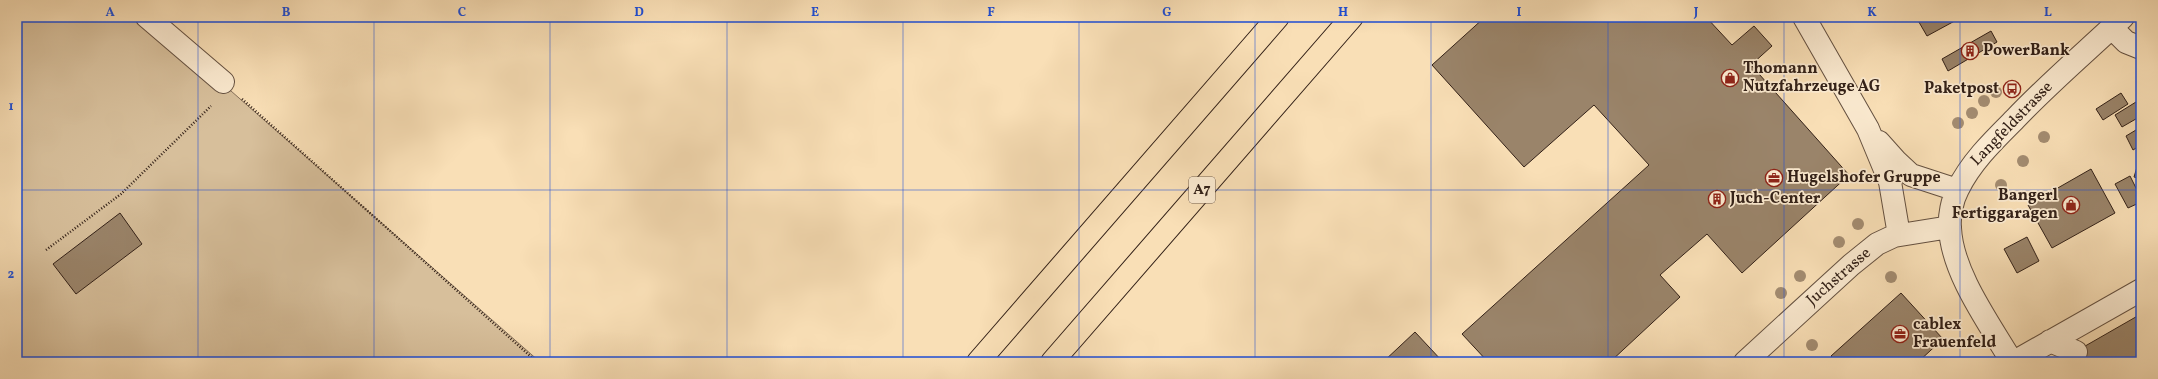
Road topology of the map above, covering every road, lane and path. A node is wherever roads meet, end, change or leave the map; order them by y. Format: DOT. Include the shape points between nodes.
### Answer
graph roads {
  1 [pos="147,17"];
  2 [pos="1278,17"];
  3 [pos="1352,17"];
  4 [pos="1804,17"];
  5 [pos="2118,22"];
  6 [pos="2141,48"];
  7 [pos="223,82"];
  8 [pos="1868,129"];
  9 [pos="1957,190"];
  10 [pos="1950,227"];
  11 [pos="1899,235"];
  12 [pos="46,250"];
  13 [pos="2141,290"];
  14 [pos="2050,341"];
  15 [pos="2076,352"];
  16 [pos="537,362"];
  17 [pos="978,362"];
  18 [pos="1052,362"];
  19 [pos="1745,362"];
  20 [pos="2013,362"];
  1 -- 7 [label="street"];
  2 -- 17 [label="highway"];
  3 -- 18 [label="highway, A7"];
  4 -- 8 [label="street"];
  5 -- 6 [label="street" via="2126,42"];
  5 -- 9 [label="street, Langfeldstrasse" via="1992,141"];
  7 -- 12 [label="path" via="212,105 121,194"];
  7 -- 16 [label="path"];
  8 -- 9 [label="street" via="1911,175"];
  8 -- 11 [label="street" via="1890,182"];
  9 -- 10 [label="street, Langfeldstrasse"];
  10 -- 11 [label="street, Juchstrasse"];
  10 -- 20 [label="street, Langfeldstrasse" via="1960,272"];
  11 -- 19 [label="street, Juchstrasse" via="1877,244 1850,265"];
  13 -- 14 [label="street"];
  14 -- 15 [label="street"];
  14 -- 20 [label="street"];
}
